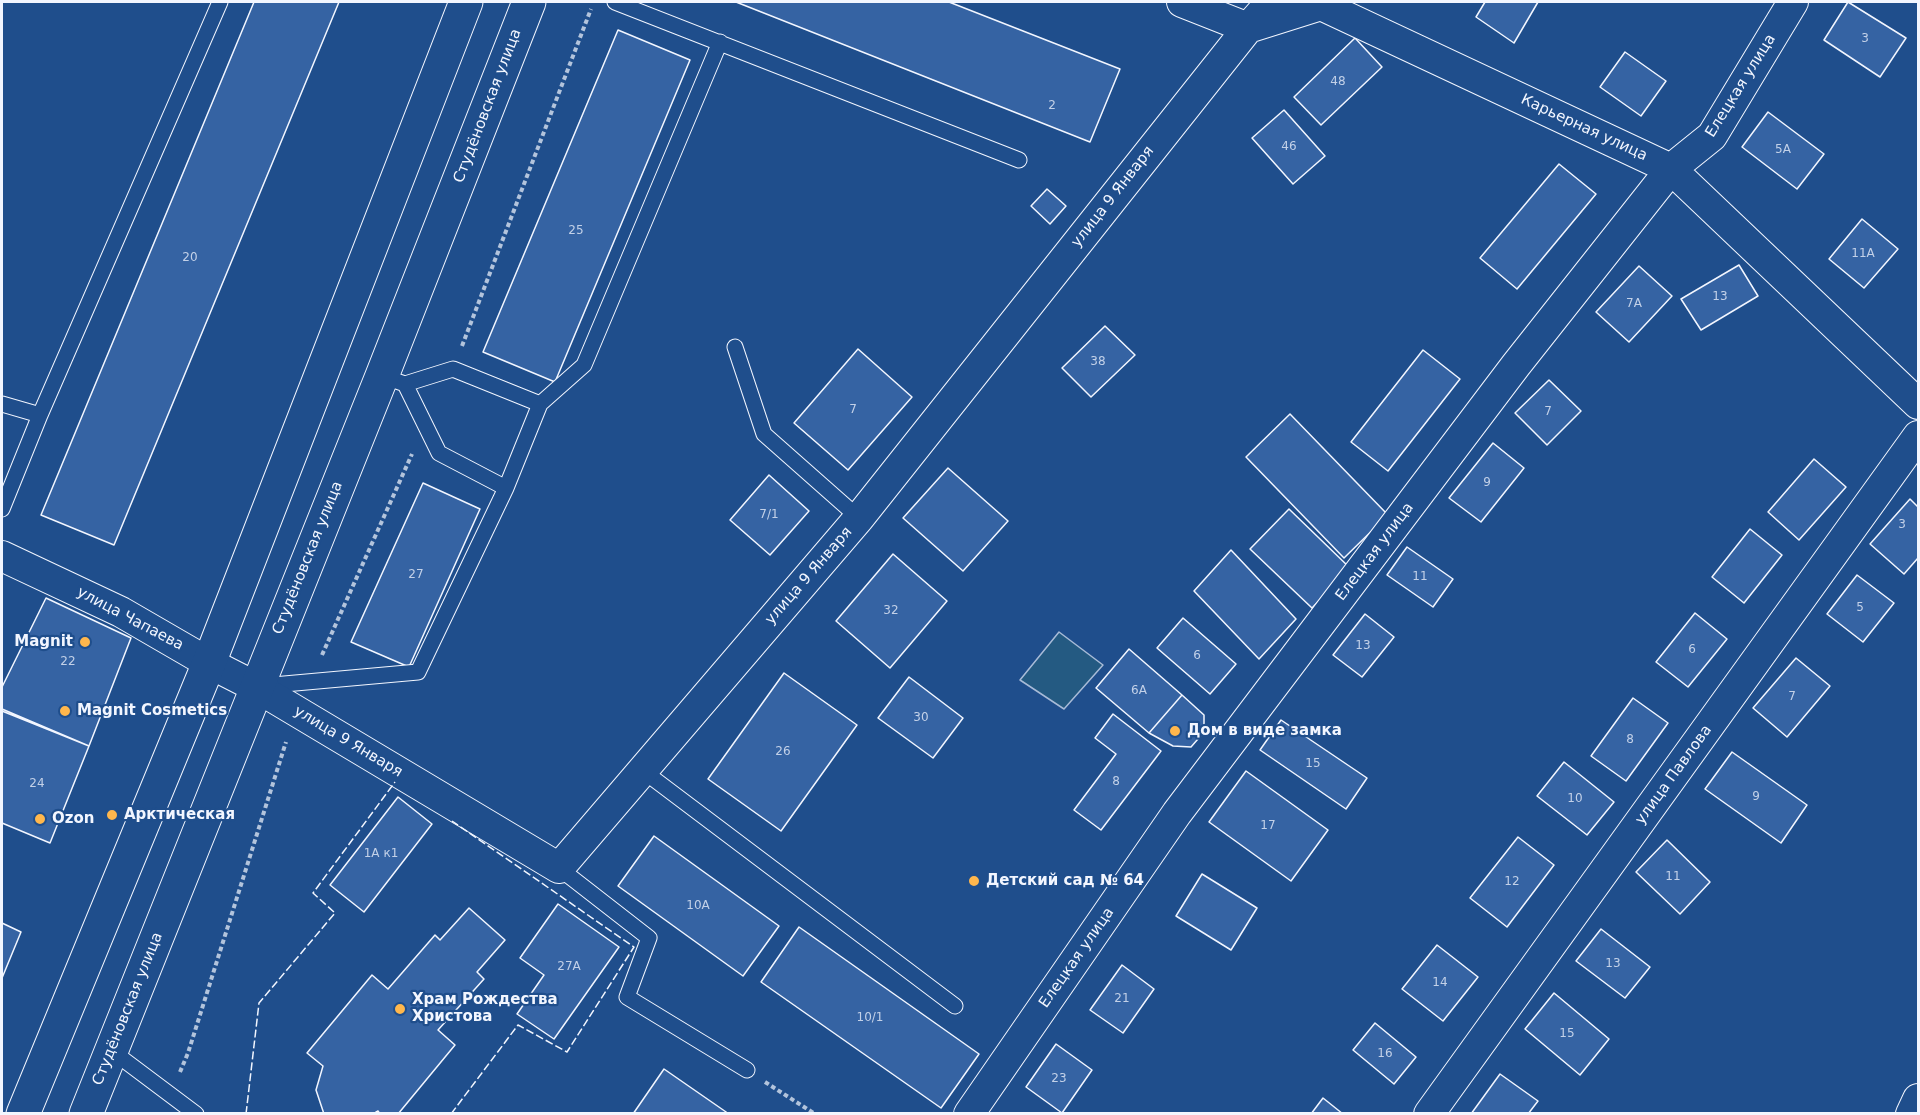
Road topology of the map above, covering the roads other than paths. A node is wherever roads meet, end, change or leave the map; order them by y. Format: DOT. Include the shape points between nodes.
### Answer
graph roads {
  1 [pos="220,2"];
  2 [pos="465,2"];
  3 [pos="530,2"];
  4 [pos="615,2"];
  5 [pos="1182,2"];
  6 [pos="1271,2"];
  7 [pos="1793,2"];
  8 [pos="1248,28"];
  9 [pos="720,42"];
  10 [pos="1019,160"];
  11 [pos="1671,169"];
  12 [pos="735,347"];
  13 [pos="394,380"];
  14 [pos="2,404"];
  15 [pos="540,404"];
  16 [pos="1918,404"];
  17 [pos="40,415"];
  18 [pos="1918,436"];
  19 [pos="506,488"];
  20 [pos="2,509"];
  21 [pos="859,518"];
  22 [pos="2,556"];
  23 [pos="209,663"];
  24 [pos="256,687"];
  25 [pos="642,771"];
  26 [pos="558,868"];
  27 [pos="955,1006"];
  28 [pos="112,1051"];
  29 [pos="747,1070"];
  30 [pos="1918,1099"];
  31 [pos="973,1112"];
  32 [pos="23,1113"];
  33 [pos="86,1113"];
  34 [pos="196,1113"];
  35 [pos="1429,1113"];
  36 [pos="1911,1113"];
  1 -- 17 [label="lane"];
  2 -- 23 [label="main road"];
  3 -- 13 [label="main road, Студёновская улица"];
  4 -- 9 [label="lane"];
  5 -- 8 [label="street"];
  6 -- 8 [label="street, улица 9 Января"];
  7 -- 11 [label="street, Елецкая улица" via="1712,136"];
  8 -- 11 [label="street, Карьерная улица" via="1321,5"];
  8 -- 21 [label="street, улица 9 Января"];
  9 -- 10 [label="lane"];
  9 -- 15 [label="lane" via="584,365"];
  11 -- 16 [label="street, Карьерная улица"];
  11 -- 31 [label="street, Елецкая улица" via="1516,365 1177,813"];
  12 -- 21 [label="lane" via="765,434"];
  13 -- 15 [label="lane" via="453,369"];
  13 -- 19 [label="lane" via="439,453"];
  13 -- 24 [label="main road, Студёновская улица"];
  14 -- 17 [label="lane"];
  15 -- 19 [label="lane"];
  17 -- 20 [label="lane"];
  18 -- 35 [label="street, улица Павлова"];
  19 -- 24 [label="lane" via="418,672"];
  21 -- 25 [label="street, улица 9 Января"];
  22 -- 23 [label="street, улица Чапаева" via="121,612"];
  23 -- 24 [label="street, улица Чапаева"];
  23 -- 32 [label="main road"];
  24 -- 26 [label="street, улица 9 Января"];
  24 -- 28 [label="main road, Студёновская улица"];
  25 -- 26 [label="street, улица 9 Января"];
  25 -- 27 [label="lane"];
  26 -- 29 [label="lane" via="649,938 627,997"];
  28 -- 33 [label="main road, Студёновская улица"];
  28 -- 34 [label="lane"];
  30 -- 36 [label="street"];
}
